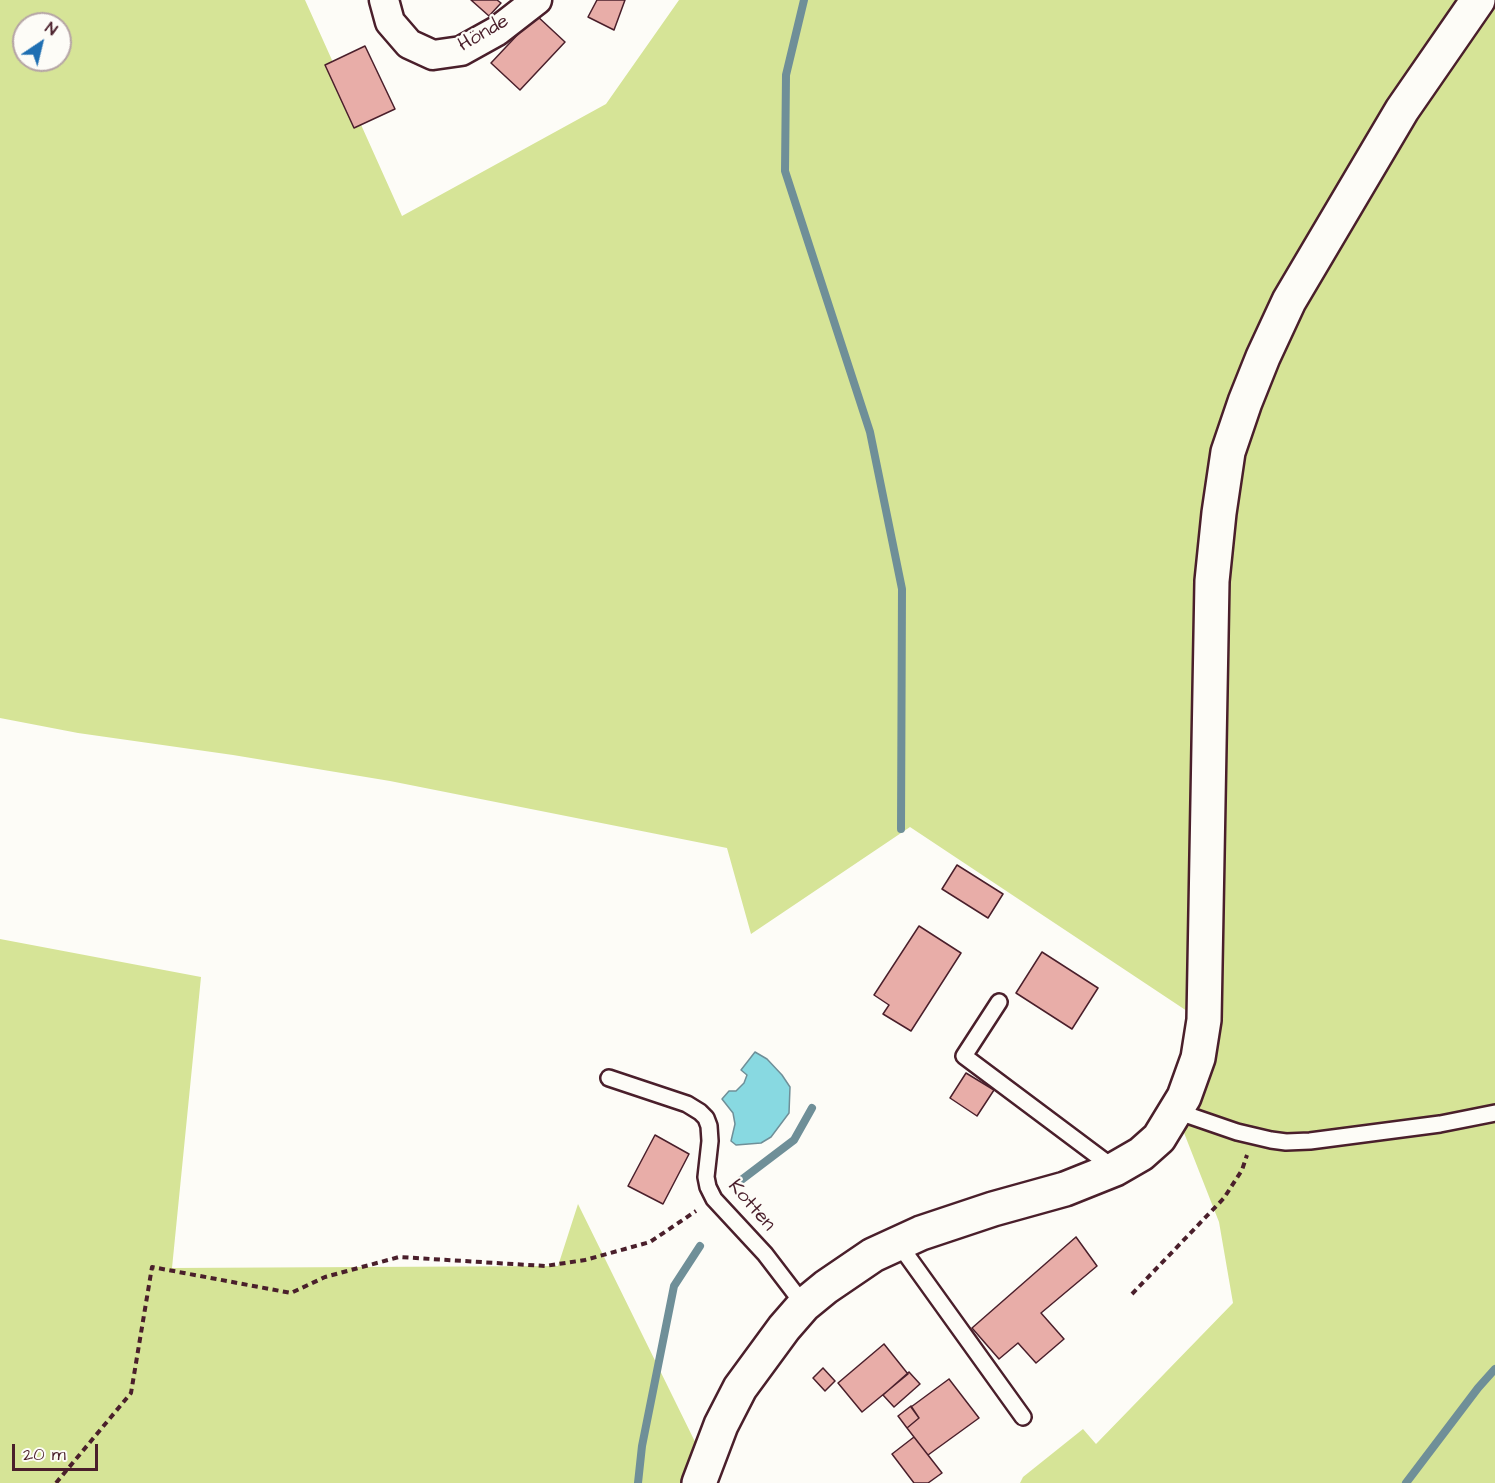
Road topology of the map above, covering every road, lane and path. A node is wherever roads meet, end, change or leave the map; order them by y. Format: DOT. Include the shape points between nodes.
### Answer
graph roads {
  1 [pos="384,0"];
  2 [pos="537,0"];
  3 [pos="1478,0"];
  4 [pos="999,1002"];
  5 [pos="609,1078"];
  6 [pos="1176,1111"];
  7 [pos="1495,1113"];
  8 [pos="1250,1135"];
  9 [pos="1115,1169"];
  10 [pos="714,1199"];
  11 [pos="898,1243"];
  12 [pos="1131,1294"];
  13 [pos="804,1305"];
  14 [pos="1023,1417"];
  15 [pos="56,1483"];
  16 [pos="699,1483"];
  1 -- 2 [label="street, Hönde" via="390,22 409,44 433,55 461,51 497,31"];
  3 -- 6 [label="street" via="1402,110 1289,301 1259,366 1228,452 1212,581 1204,1020 1198,1058"];
  4 -- 9 [label="lane" via="963,1056"];
  5 -- 10 [label="lane, Kotten" via="687,1104 706,1118 710,1133 706,1178"];
  6 -- 8 [label="lane"];
  6 -- 9 [label="street" via="1150,1146"];
  7 -- 8 [label="lane" via="1310,1140 1286,1142"];
  8 -- 12 [label="path" via="1242,1170 1224,1198"];
  9 -- 11 [label="street"];
  10 -- 13 [label="lane, Kotten" via="765,1254"];
  10 -- 15 [label="path" via="650,1242 546,1266 399,1257 325,1278 291,1293 152,1267 131,1393"];
  11 -- 13 [label="street" via="854,1267"];
  11 -- 14 [label="lane"];
  13 -- 16 [label="street" via="740,1388"];
}
